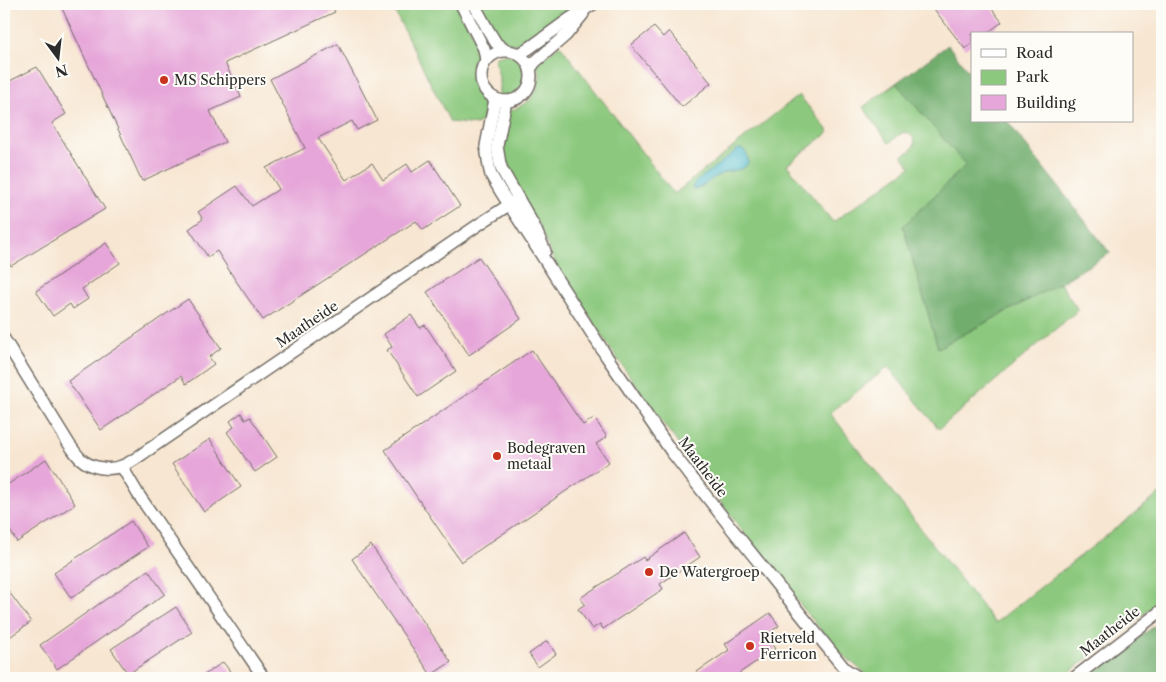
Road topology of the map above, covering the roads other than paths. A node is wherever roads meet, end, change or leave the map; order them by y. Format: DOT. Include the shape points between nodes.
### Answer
graph roads {
  1 [pos="461,4"];
  2 [pos="474,4"];
  3 [pos="591,6"];
  4 [pos="505,50"];
  5 [pos="519,54"];
  6 [pos="486,60"];
  7 [pos="530,69"];
  8 [pos="500,100"];
  9 [pos="514,202"];
  10 [pos="4,339"];
  11 [pos="122,466"];
  12 [pos="1162,610"];
  13 [pos="844,668"];
  14 [pos="264,678"];
  15 [pos="852,678"];
  16 [pos="860,678"];
  17 [pos="1075,678"];
  1 -- 6 [label="street" via="484,49"];
  2 -- 4 [label="street" via="496,44"];
  3 -- 5 [label="street"];
  3 -- 7 [label="street"];
  4 -- 5 [label="street"];
  4 -- 6 [label="street"];
  5 -- 7 [label="street"];
  6 -- 8 [label="street" via="480,74 481,81 488,94"];
  7 -- 8 [label="street" via="531,82 522,96 514,100"];
  8 -- 9 [label="street, Maatheide" via="486,146 489,168"];
  9 -- 11 [label="street, Maatheide"];
  9 -- 13 [label="street, Maatheide" via="554,274 672,450"];
  10 -- 11 [label="street" via="81,460 101,468"];
  11 -- 14 [label="street"];
  12 -- 17 [label="street, Maatheide"];
  13 -- 15 [label="street, Maatheide"];
  13 -- 16 [label="street, Maatheide"];
}
